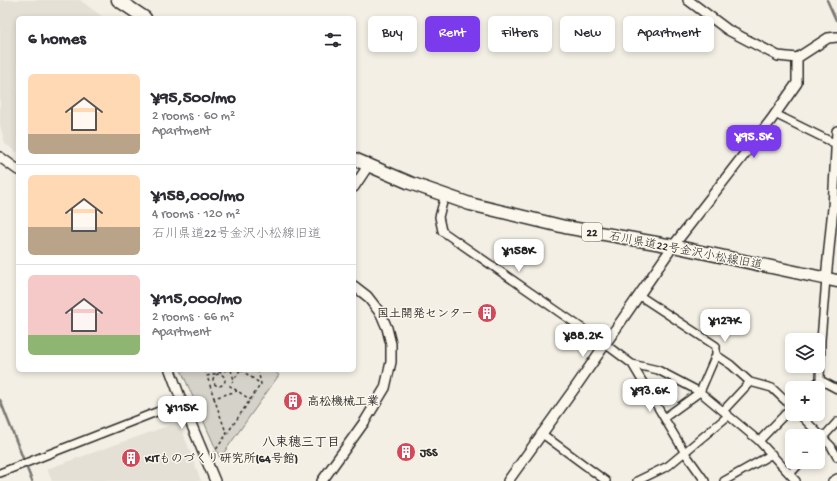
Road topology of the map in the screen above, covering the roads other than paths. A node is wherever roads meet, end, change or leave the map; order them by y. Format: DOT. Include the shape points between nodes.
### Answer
graph roads {
  1 [pos="118,0"];
  2 [pos="688,0"];
  3 [pos="142,16"];
  4 [pos="837,38"];
  5 [pos="798,58"];
  6 [pos="775,114"];
  7 [pos="837,130"];
  8 [pos="836,144"];
  9 [pos="0,157"];
  10 [pos="356,160"];
  11 [pos="368,166"];
  12 [pos="16,169"];
  13 [pos="356,184"];
  14 [pos="445,195"];
  15 [pos="673,246"];
  16 [pos="831,280"];
  17 [pos="356,288"];
  18 [pos="640,296"];
  19 [pos="605,344"];
  20 [pos="716,355"];
  21 [pos="632,364"];
  22 [pos="171,372"];
  23 [pos="820,380"];
  24 [pos="750,382"];
  25 [pos="837,389"];
  26 [pos="700,392"];
  27 [pos="182,402"];
  28 [pos="725,413"];
  29 [pos="664,418"];
  30 [pos="805,421"];
  31 [pos="837,422"];
  32 [pos="811,429"];
  33 [pos="541,433"];
  34 [pos="825,435"];
  35 [pos="759,441"];
  36 [pos="825,443"];
  37 [pos="685,452"];
  38 [pos="772,454"];
  39 [pos="837,457"];
  40 [pos="795,469"];
  41 [pos="0,473"];
  42 [pos="790,474"];
  43 [pos="215,481"];
  44 [pos="322,481"];
  45 [pos="508,481"];
  46 [pos="606,481"];
  47 [pos="637,481"];
  48 [pos="704,481"];
  49 [pos="724,481"];
  50 [pos="795,481"];
  1 -- 3 [label="main road"];
  2 -- 5 [label="street" via="739,36 778,56"];
  4 -- 5 [label="street" via="828,38"];
  5 -- 6 [label="street" via="797,83"];
  6 -- 8 [label="street"];
  6 -- 15 [label="street"];
  7 -- 8 [label="street"];
  8 -- 16 [label="street"];
  9 -- 12 [label="street"];
  10 -- 11 [label="main road, 石川県道22号金沢小松線旧道 / 22"];
  11 -- 13 [label="street"];
  11 -- 14 [label="main road, 石川県道22号金沢小松線旧道 / 22"];
  14 -- 15 [label="main road, 石川県道22号金沢小松線旧道 / 22" via="470,204 565,227"];
  14 -- 19 [label="street" via="439,218 442,230"];
  15 -- 16 [label="main road, 石川県道22号金沢小松線旧道 / 22"];
  15 -- 18 [label="street"];
  16 -- 23 [label="street" via="821,340"];
  17 -- 44 [label="street" via="367,296 381,314 391,344 391,362 385,388"];
  18 -- 19 [label="street"];
  18 -- 20 [label="street" via="716,346"];
  19 -- 21 [label="street"];
  19 -- 33 [label="street"];
  20 -- 24 [label="street"];
  20 -- 26 [label="street"];
  21 -- 26 [label="street" via="658,370"];
  21 -- 29 [label="street"];
  22 -- 27 [label="street"];
  23 -- 25 [label="street"];
  24 -- 28 [label="street"];
  24 -- 35 [label="street" via="772,388 792,407"];
  26 -- 28 [label="street"];
  26 -- 29 [label="street"];
  27 -- 41 [label="street"];
  27 -- 43 [label="street"];
  28 -- 35 [label="street"];
  28 -- 37 [label="street"];
  29 -- 37 [label="street"];
  30 -- 32 [label="street"];
  31 -- 34 [label="street"];
  33 -- 45 [label="street"];
  33 -- 46 [label="street"];
  35 -- 38 [label="street"];
  36 -- 39 [label="street" via="831,446"];
  37 -- 47 [label="street" via="668,466"];
  37 -- 48 [label="street"];
  38 -- 42 [label="street"];
  38 -- 49 [label="street"];
  40 -- 42 [label="street"];
  42 -- 50 [label="street"];
}
